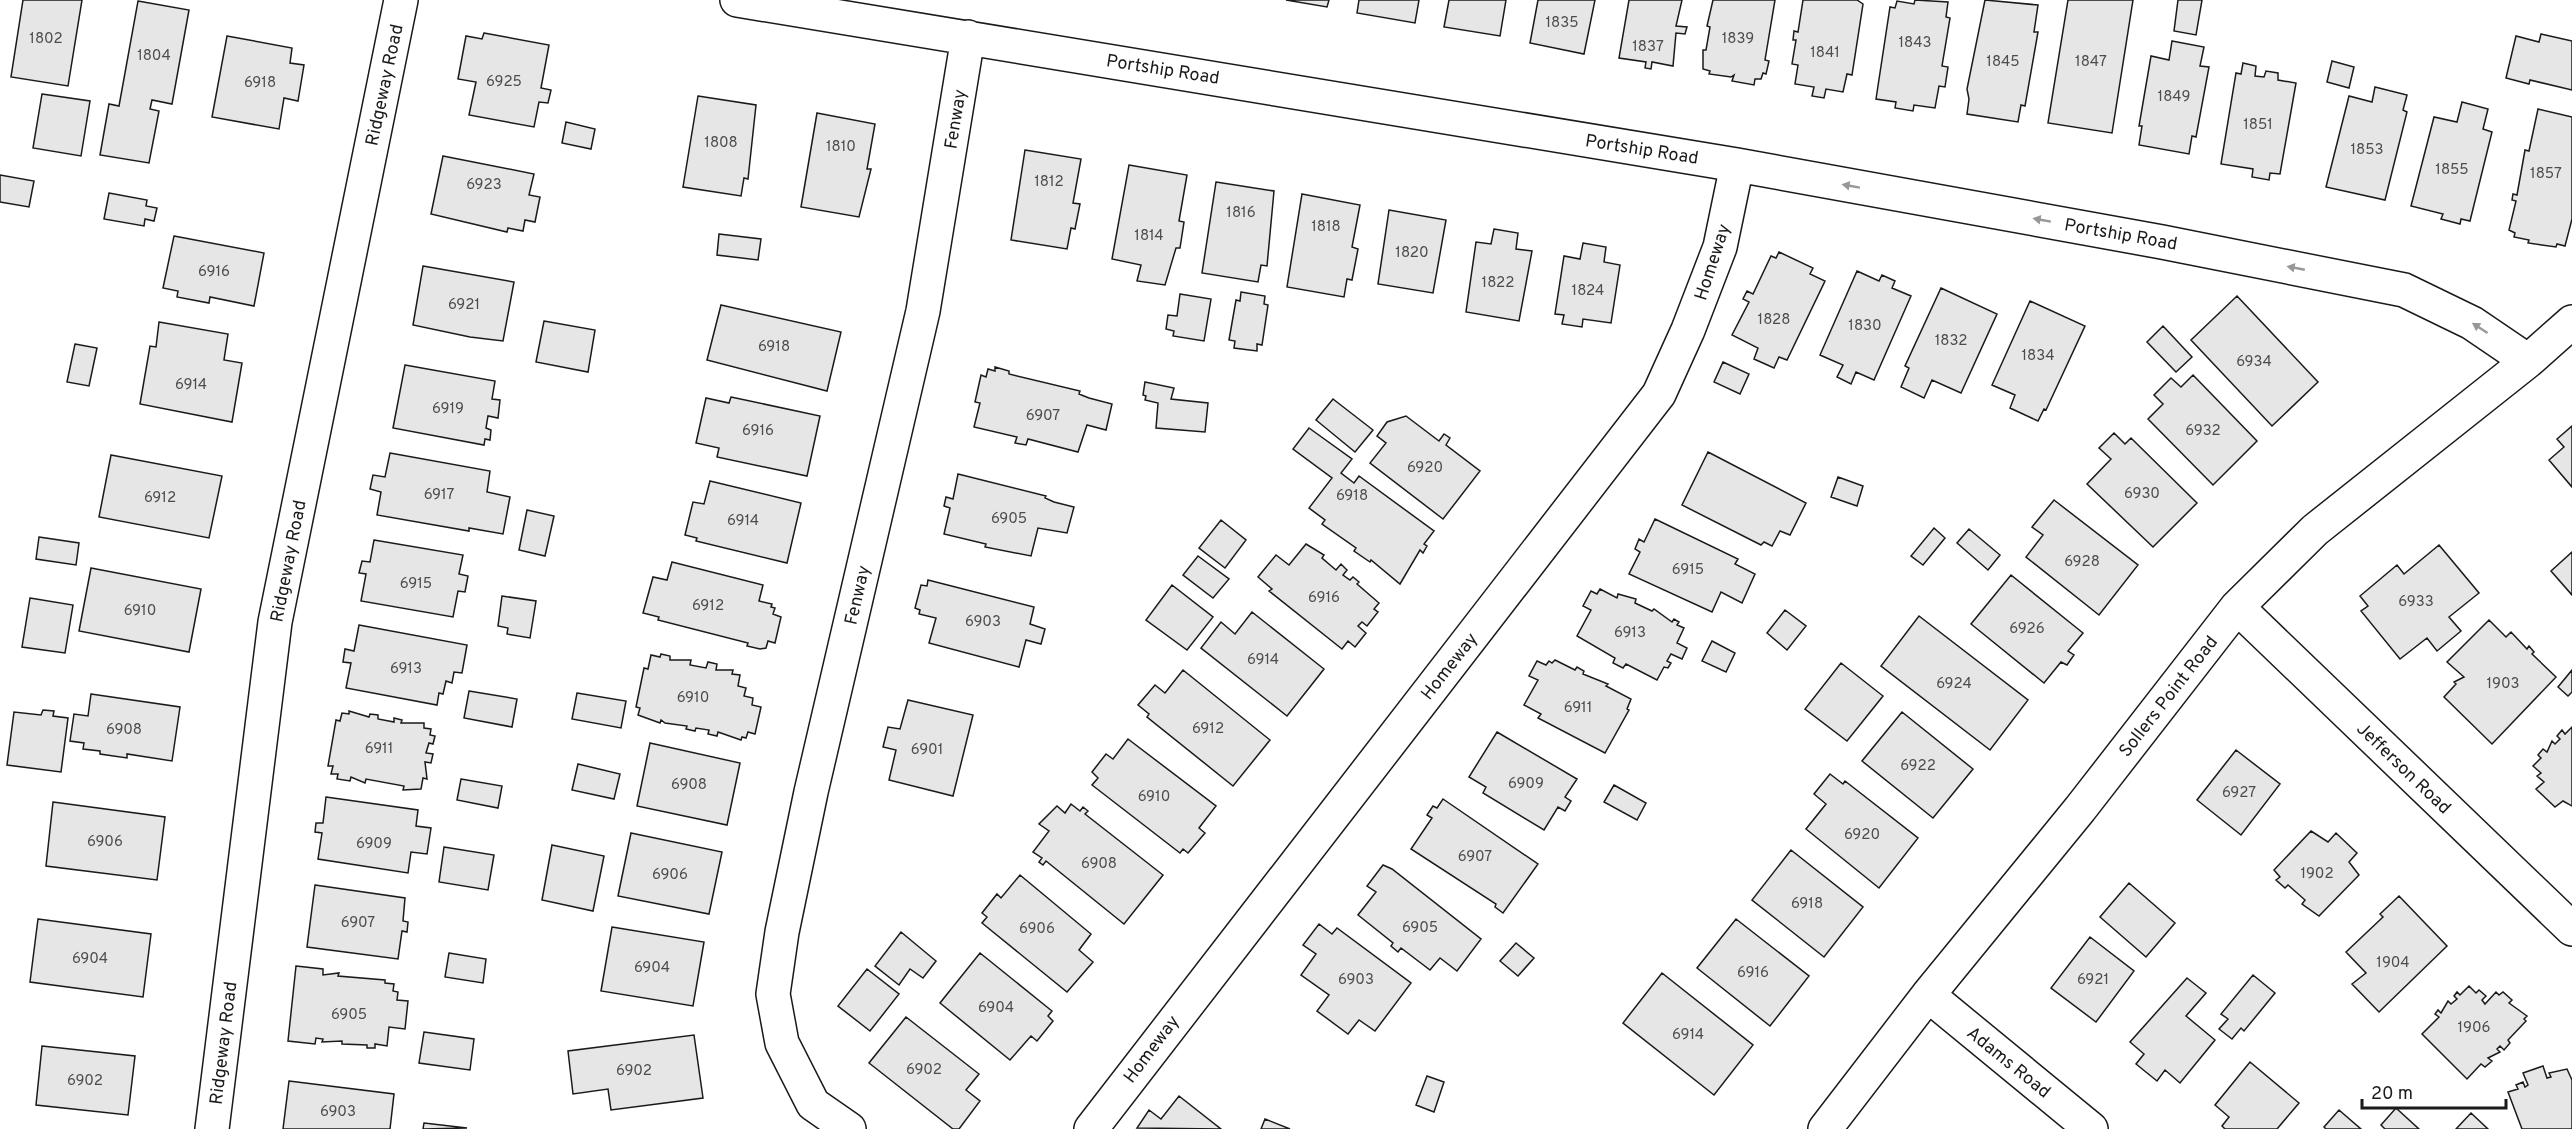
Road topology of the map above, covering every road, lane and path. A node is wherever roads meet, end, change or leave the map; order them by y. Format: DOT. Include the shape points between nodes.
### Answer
graph roads {
  1 [pos="401,0"];
  2 [pos="737,0"];
  3 [pos="968,37"];
  4 [pos="1737,165"];
  5 [pos="2572,322"];
  6 [pos="2528,361"];
  7 [pos="2237,607"];
  8 [pos="2572,929"];
  9 [pos="1928,995"];
  10 [pos="212,1129"];
  11 [pos="849,1129"];
  12 [pos="1091,1129"];
  13 [pos="1825,1129"];
  14 [pos="2091,1129"];
  1 -- 10 [label="street, Ridgeway Road" via="275,622"];
  2 -- 3 [label="street, Portship Road"];
  3 -- 4 [label="street, Portship Road"];
  3 -- 11 [label="street, Fenway" via="923,311 811,792 773,993 782,1043 813,1104"];
  6 -- 4 [label="street, Portship Road, one-way" via="2472,323 2404,290"];
  4 -- 12 [label="street, Homeway" via="1720,247 1659,394"];
  5 -- 6 [label="street, Sollers Point Road"];
  6 -- 7 [label="street, Sollers Point Road" via="2315,530"];
  7 -- 8 [label="street, Jefferson Road"];
  7 -- 9 [label="street, Sollers Point Road" via="2080,809"];
  9 -- 13 [label="street, Sollers Point Road"];
  9 -- 14 [label="street, Adams Road"];
}
